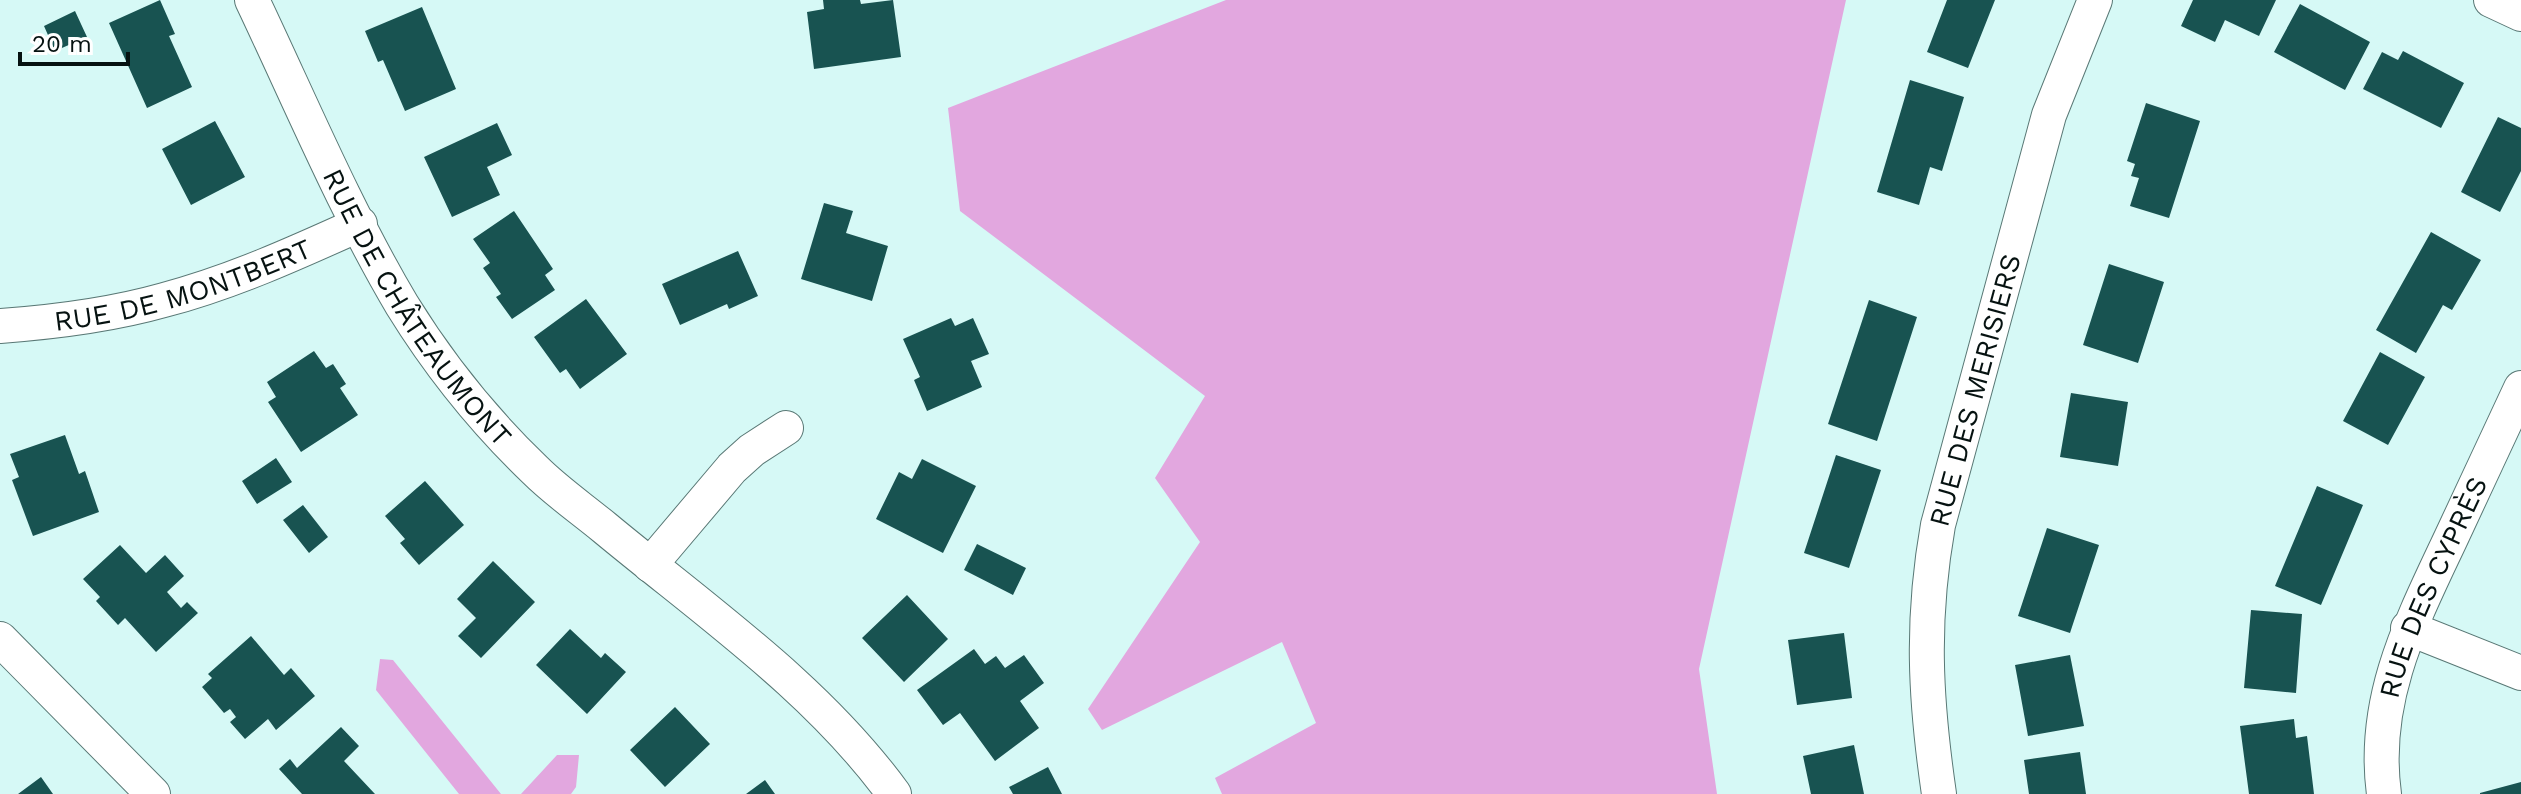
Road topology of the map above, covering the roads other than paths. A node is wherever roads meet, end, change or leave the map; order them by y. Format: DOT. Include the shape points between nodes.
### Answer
graph roads {
  1 [pos="252,0"];
  2 [pos="2095,0"];
  3 [pos="2491,0"];
  4 [pos="2521,14"];
  5 [pos="360,224"];
  6 [pos="0,326"];
  7 [pos="2521,388"];
  8 [pos="786,428"];
  9 [pos="650,565"];
  10 [pos="2408,628"];
  11 [pos="0,639"];
  12 [pos="2521,673"];
  13 [pos="153,794"];
  14 [pos="894,794"];
  15 [pos="1939,794"];
  16 [pos="2384,794"];
  1 -- 5 [label="street, RUE DE CHÂTEAUMONT"];
  2 -- 15 [label="street, RUE DES MERISIERS" via="2049,115 1938,525 1925,667"];
  3 -- 4 [label="street"];
  5 -- 6 [label="street, RUE DE MONTBERT" via="243,275 164,301"];
  5 -- 9 [label="street, RUE DE CHÂTEAUMONT" via="402,305 488,422 537,472"];
  7 -- 10 [label="street, RUE DES CYPRÈS"];
  8 -- 9 [label="street" via="732,468"];
  9 -- 14 [label="street, RUE DE CHÂTEAUMONT" via="825,713"];
  10 -- 12 [label="street"];
  10 -- 16 [label="street, RUE DES CYPRÈS" via="2383,725"];
  11 -- 13 [label="street"];
}
